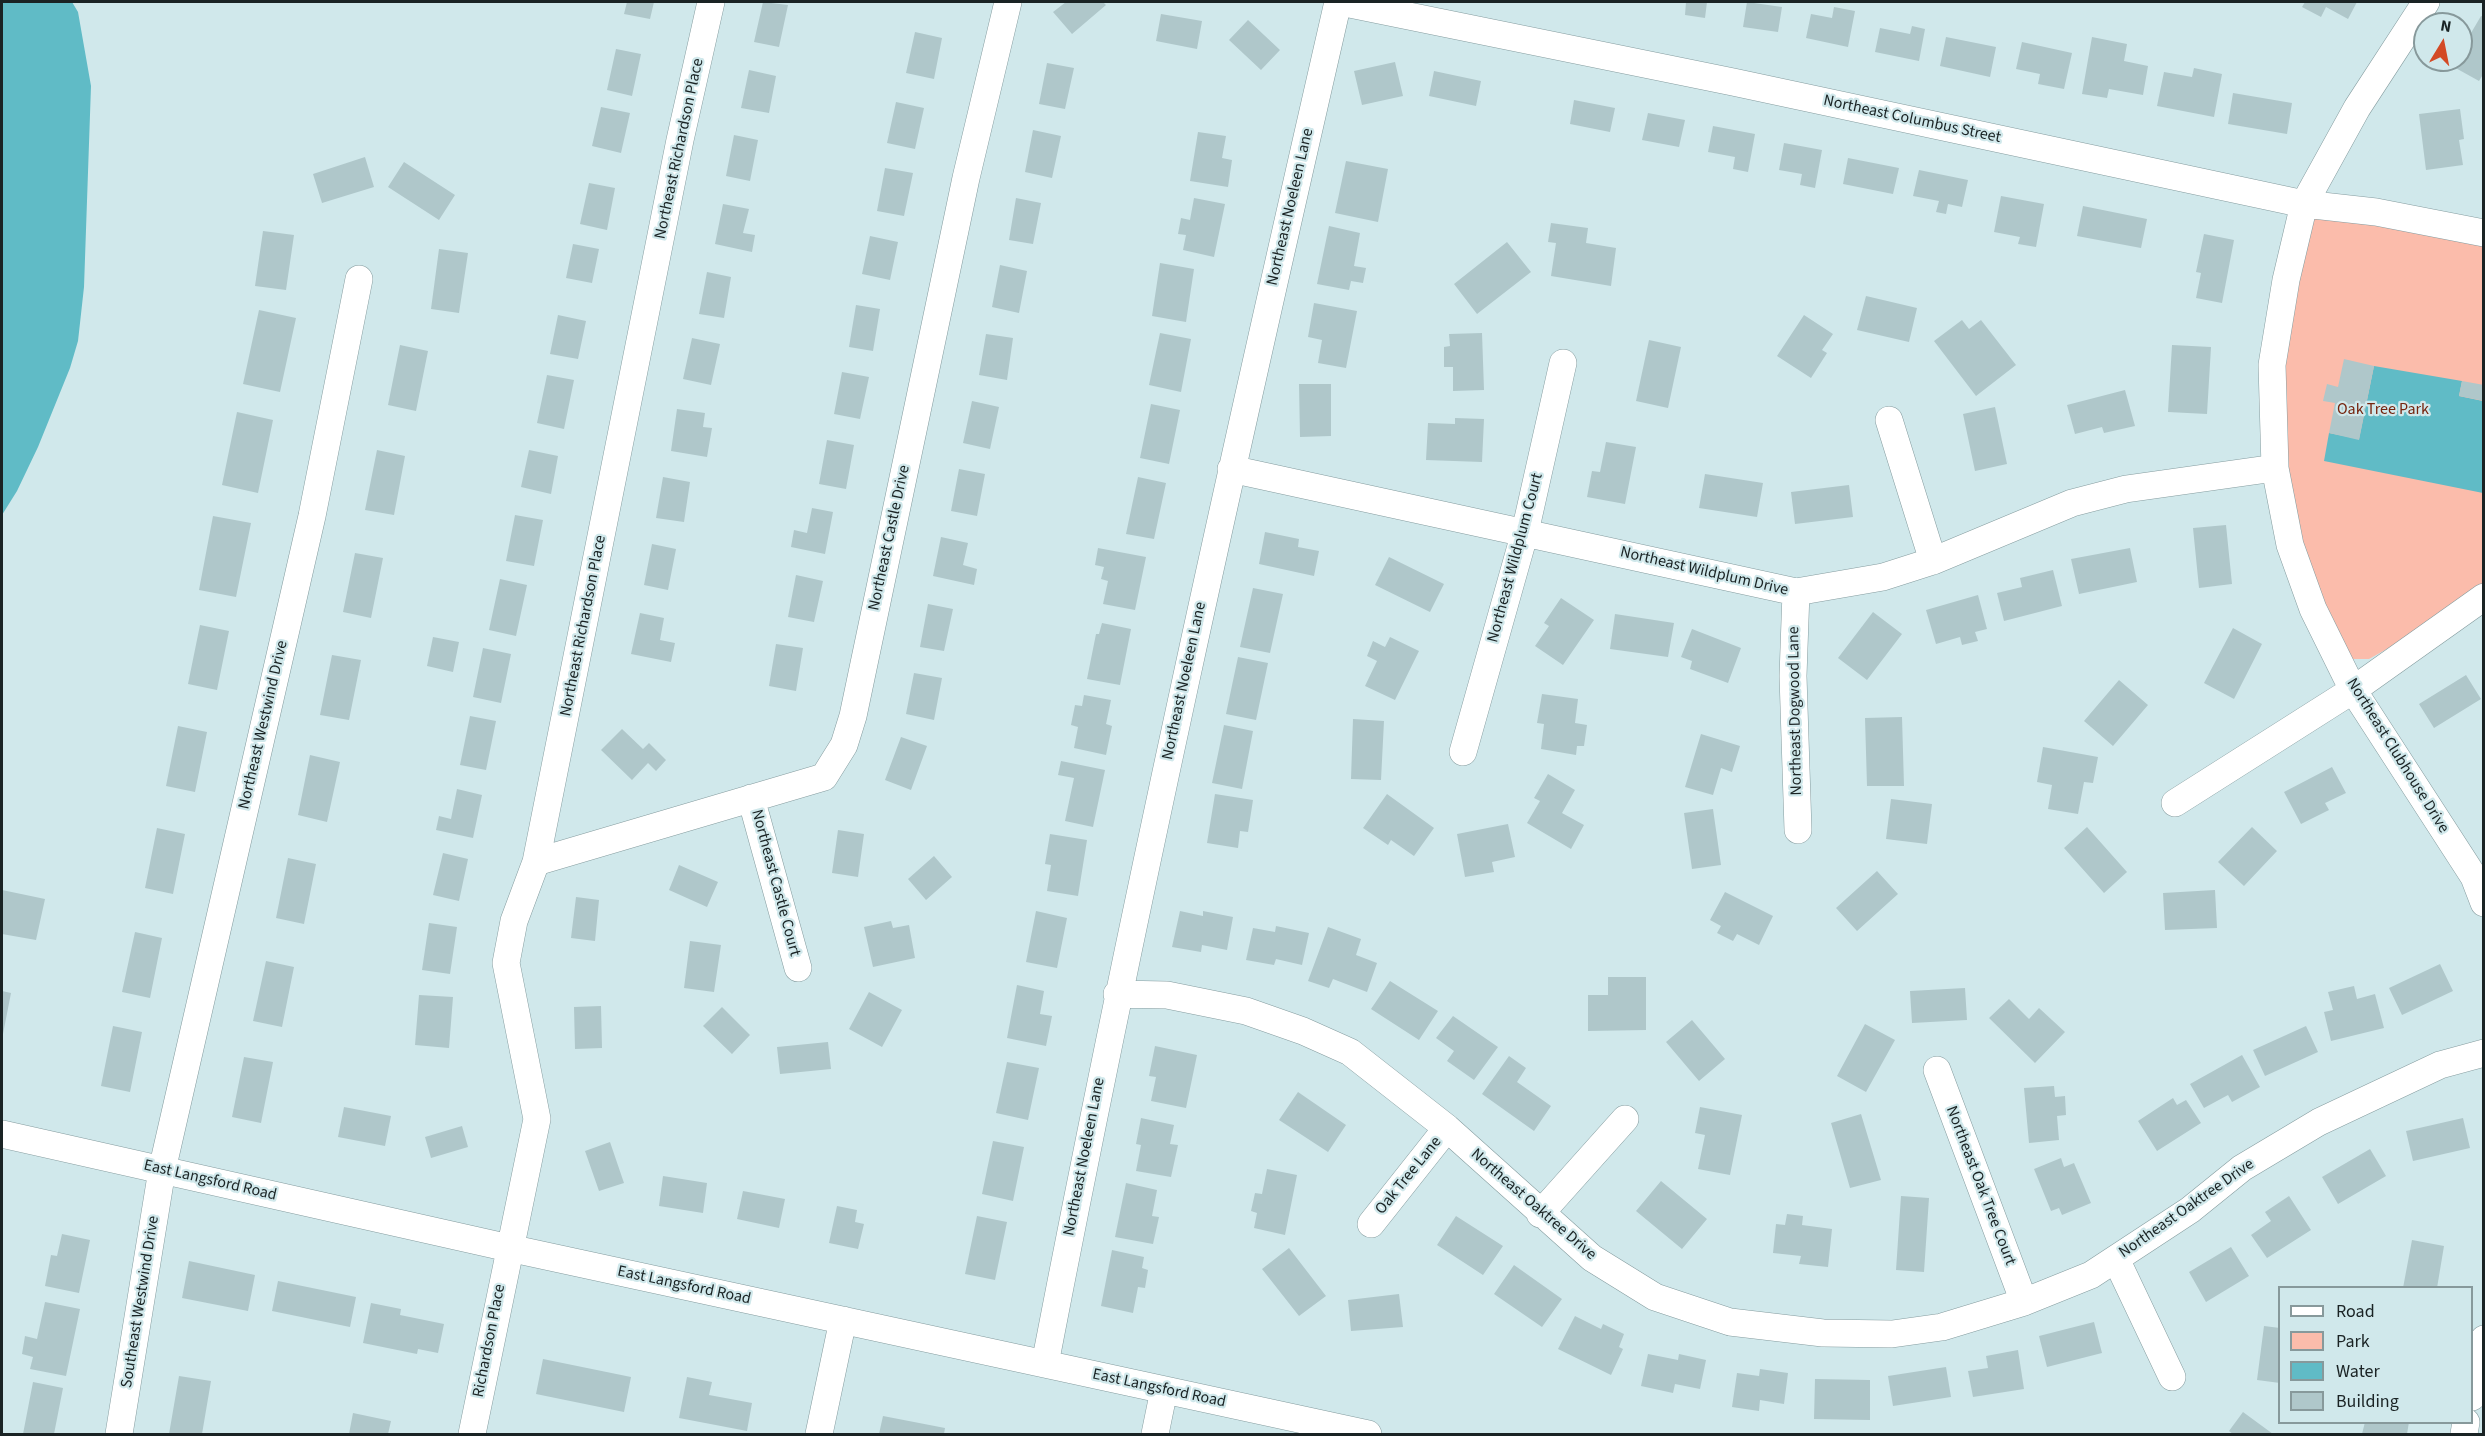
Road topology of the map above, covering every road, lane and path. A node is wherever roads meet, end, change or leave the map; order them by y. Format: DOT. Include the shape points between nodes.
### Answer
graph roads {
  1 [pos="711,2"];
  2 [pos="1008,2"];
  3 [pos="1339,2"];
  4 [pos="2426,2"];
  5 [pos="2304,204"];
  6 [pos="2484,233"];
  7 [pos="359,279"];
  8 [pos="1563,363"];
  9 [pos="1889,420"];
  10 [pos="2275,468"];
  11 [pos="1231,469"];
  12 [pos="1525,532"];
  13 [pos="1933,561"];
  14 [pos="1796,592"];
  15 [pos="2484,597"];
  16 [pos="2353,690"];
  17 [pos="1463,752"];
  18 [pos="751,798"];
  19 [pos="2175,803"];
  20 [pos="1798,830"];
  21 [pos="536,862"];
  22 [pos="2484,903"];
  23 [pos="798,968"];
  24 [pos="1117,994"];
  25 [pos="2484,1053"];
  26 [pos="1937,1070"];
  27 [pos="1625,1119"];
  28 [pos="1447,1128"];
  29 [pos="2,1134"];
  30 [pos="162,1170"];
  31 [pos="1540,1214"];
  32 [pos="1371,1224"];
  33 [pos="509,1248"];
  34 [pos="2116,1258"];
  35 [pos="2024,1302"];
  36 [pos="843,1320"];
  37 [pos="2484,1339"];
  38 [pos="1045,1364"];
  39 [pos="2172,1377"];
  40 [pos="1164,1390"];
  41 [pos="2473,1391"];
  42 [pos="119,1434"];
  43 [pos="472,1434"];
  44 [pos="819,1434"];
  45 [pos="1155,1434"];
  46 [pos="1368,1434"];
  1 -- 21 [label="street, Northeast Richardson Place"];
  2 -- 18 [label="street, Northeast Castle Drive" via="966,178 844,745 824,777"];
  3 -- 5 [label="street, Northeast Columbus Street"];
  3 -- 11 [label="street, Northeast Noeleen Lane"];
  4 -- 5 [label="street, Northeast Clubhouse Drive" via="2357,108"];
  5 -- 6 [label="street, Northeast Columbus Street" via="2376,212"];
  5 -- 10 [label="street, Northeast Clubhouse Drive" via="2272,365"];
  7 -- 30 [label="street, Northeast Westwind Drive" via="312,516"];
  8 -- 12 [label="street, Northeast Wildplum Court"];
  9 -- 13 [label="street"];
  10 -- 13 [label="street, Northeast Wildplum Drive" via="2126,489 2072,504"];
  10 -- 16 [label="street, Northeast Clubhouse Drive" via="2290,544 2313,609"];
  11 -- 12 [label="street, Northeast Wildplum Drive"];
  11 -- 24 [label="street, Northeast Noeleen Lane"];
  12 -- 14 [label="street, Northeast Wildplum Drive"];
  12 -- 17 [label="street, Northeast Wildplum Court"];
  13 -- 14 [label="street, Northeast Wildplum Drive" via="1883,577"];
  14 -- 20 [label="street, Northeast Dogwood Lane" via="1793,676"];
  15 -- 16 [label="street"];
  16 -- 19 [label="street"];
  16 -- 22 [label="street, Northeast Clubhouse Drive" via="2474,877"];
  18 -- 21 [label="street, Northeast Castle Drive"];
  18 -- 23 [label="street, Northeast Castle Court"];
  21 -- 33 [label="street, Northeast Richardson Place" via="514,921 506,963 537,1119"];
  24 -- 28 [label="street, Northeast Oaktree Drive" via="1167,995 1234,1008 1303,1031 1350,1052"];
  24 -- 38 [label="street, Northeast Noeleen Lane"];
  25 -- 34 [label="street, Northeast Oaktree Drive" via="2440,1065 2319,1122 2242,1168 2190,1210"];
  26 -- 35 [label="street, Northeast Oak Tree Court"];
  27 -- 31 [label="street"];
  28 -- 31 [label="street, Northeast Oaktree Drive"];
  28 -- 32 [label="street, Oak Tree Lane"];
  29 -- 30 [label="street, East Langsford Road"];
  30 -- 33 [label="street, East Langsford Road"];
  30 -- 42 [label="street, Southeast Westwind Drive"];
  31 -- 35 [label="street, Northeast Oaktree Drive" via="1592,1258 1655,1297 1730,1322 1823,1333 1892,1334 1942,1327"];
  33 -- 36 [label="street, East Langsford Road"];
  33 -- 43 [label="street, Richardson Place"];
  34 -- 35 [label="street, Northeast Oaktree Drive" via="2091,1275"];
  34 -- 39 [label="street"];
  36 -- 38 [label="street, East Langsford Road"];
  36 -- 44 [label="street"];
  37 -- 41 [label="street"];
  38 -- 40 [label="street, East Langsford Road"];
  40 -- 45 [label="street"];
  40 -- 46 [label="street, East Langsford Road"];
}
